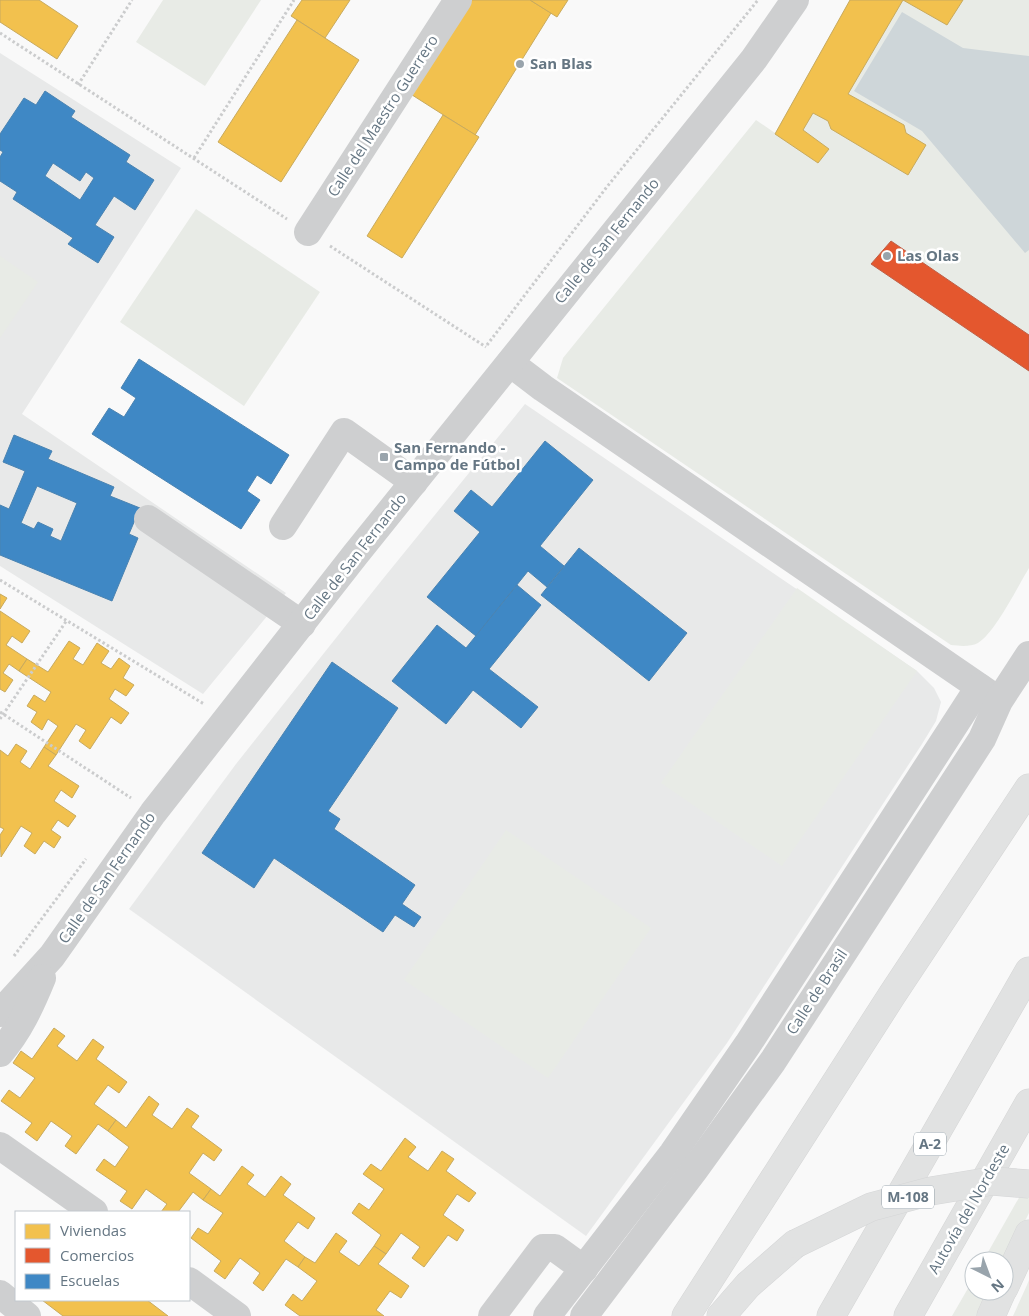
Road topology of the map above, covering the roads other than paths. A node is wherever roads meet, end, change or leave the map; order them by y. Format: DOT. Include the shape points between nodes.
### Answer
graph roads {
  1 [pos="458,0"];
  2 [pos="795,0"];
  3 [pos="308,232"];
  4 [pos="510,363"];
  5 [pos="414,482"];
  6 [pos="148,519"];
  7 [pos="283,526"];
  8 [pos="302,624"];
  9 [pos="1029,655"];
  10 [pos="989,694"];
  11 [pos="1029,788"];
  12 [pos="52,956"];
  13 [pos="1029,972"];
  14 [pos="0,1013"];
  15 [pos="0,1053"];
  16 [pos="1029,1103"];
  17 [pos="0,1146"];
  18 [pos="1029,1184"];
  19 [pos="93,1211"];
  20 [pos="1029,1234"];
  21 [pos="1014,1266"];
  22 [pos="584,1268"];
  23 [pos="190,1282"];
  24 [pos="0,1294"];
  25 [pos="998,1301"];
  26 [pos="27,1316"];
  27 [pos="237,1316"];
  28 [pos="492,1316"];
  29 [pos="547,1316"];
  30 [pos="584,1316"];
  31 [pos="686,1316"];
  32 [pos="721,1316"];
  33 [pos="831,1316"];
  34 [pos="908,1316"];
  35 [pos="991,1316"];
  1 -- 3 [label="street, Calle del Maestro Guerrero"];
  2 -- 4 [label="street, Calle de San Fernando" via="754,58"];
  4 -- 5 [label="street, Calle de San Fernando"];
  4 -- 10 [label="street"];
  5 -- 7 [label="street" via="344,432"];
  5 -- 8 [label="street, Calle de San Fernando"];
  6 -- 8 [label="street"];
  8 -- 12 [label="street, Calle de San Fernando" via="153,813"];
  9 -- 10 [label="street, Calle de Brasil"];
  10 -- 22 [label="street, Calle de Brasil" via="673,1153"];
  10 -- 30 [label="street, Calle de Brasil" via="982,739 772,1061"];
  11 -- 31 [label="main road"];
  12 -- 14 [label="street, Calle de San Fernando"];
  12 -- 15 [label="street, Calle de San Fernando" via="28,1011"];
  13 -- 33 [label="main road, A-2"];
  16 -- 34 [label="main road, Autovía del Nordeste"];
  17 -- 19 [label="street"];
  18 -- 32 [label="main road, M-108, bridge" via="992,1181 931,1191 871,1206 795,1244 748,1285"];
  20 -- 21 [label="main road"];
  22 -- 28 [label="street" via="555,1248 543,1248"];
  22 -- 29 [label="street, Calle de Brasil"];
  23 -- 27 [label="street"];
  24 -- 26 [label="street"];
  25 -- 35 [label="main road"];
}
